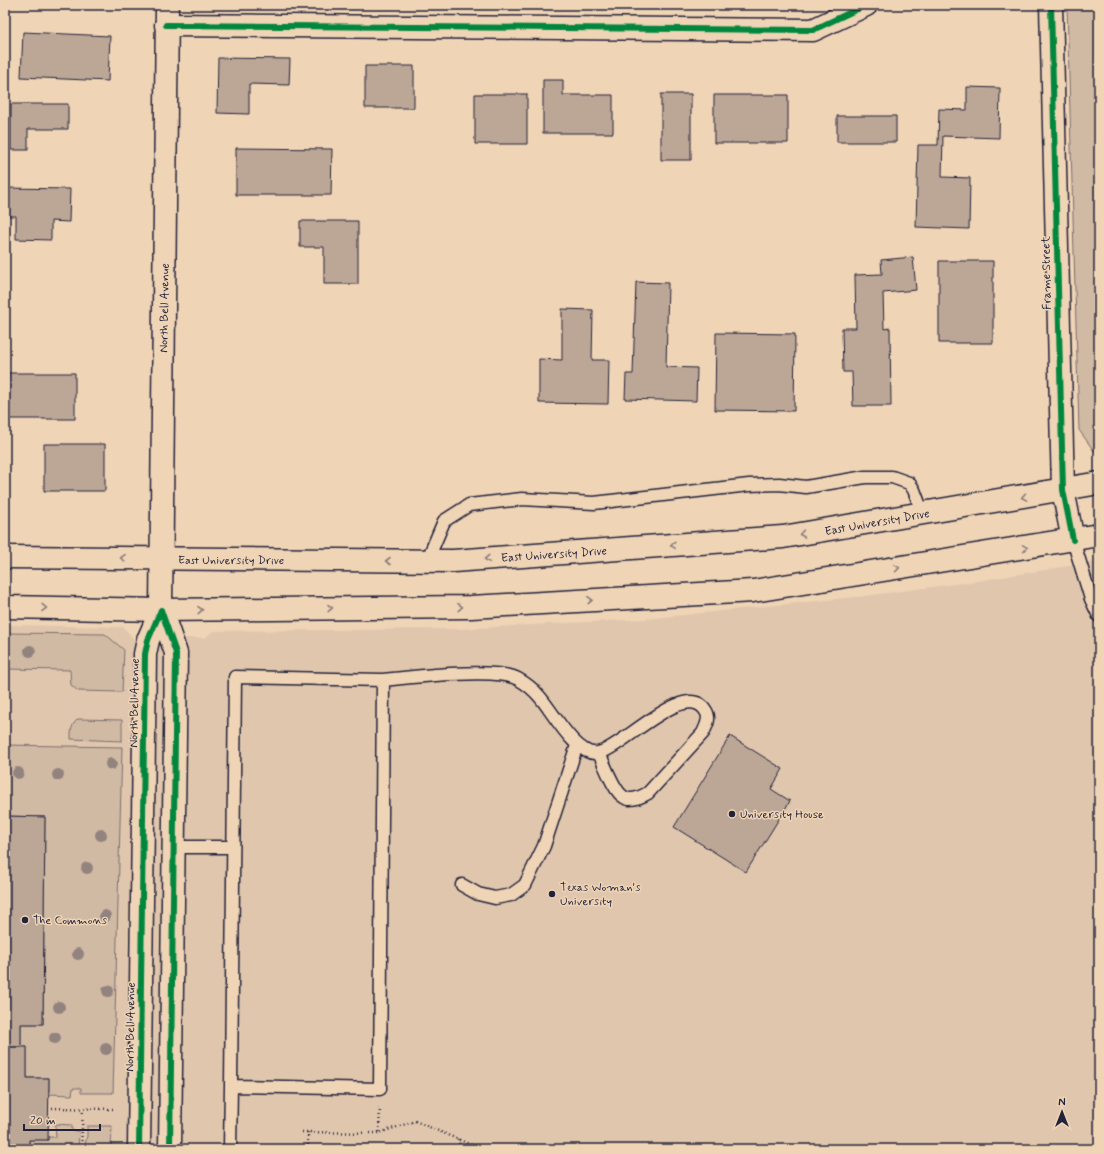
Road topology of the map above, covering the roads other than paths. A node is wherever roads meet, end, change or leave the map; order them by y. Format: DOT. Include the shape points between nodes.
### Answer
graph roads {
  1 [pos="866,5"];
  2 [pos="1051,5"];
  3 [pos="167,15"];
  4 [pos="1099,483"];
  5 [pos="1063,490"];
  6 [pos="924,514"];
  7 [pos="1099,535"];
  8 [pos="1073,540"];
  9 [pos="5,556"];
  10 [pos="162,559"];
  11 [pos="428,561"];
  12 [pos="5,607"];
  13 [pos="161,610"];
  14 [pos="1099,616"];
  15 [pos="383,680"];
  16 [pos="577,745"];
  17 [pos="599,753"];
  18 [pos="174,847"];
  19 [pos="234,847"];
  20 [pos="462,885"];
  21 [pos="231,1086"];
  22 [pos="140,1149"];
  23 [pos="170,1149"];
  24 [pos="230,1149"];
  1 -- 3 [label="main road" via="813,30"];
  2 -- 5 [label="main road, Frame Street"];
  3 -- 10 [label="main road, North Bell Avenue"];
  4 -- 5 [label="main road, East University Drive"];
  5 -- 6 [label="main road, East University Drive, one-way"];
  5 -- 8 [label="main road, Frame Street"];
  6 -- 11 [label="main road, East University Drive, one-way" via="783,538"];
  6 -- 11 [label="lane" via="909,483 892,477 865,477 806,487 778,484 748,485 594,503 522,499 470,505 444,521"];
  7 -- 8 [label="main road"];
  13 -- 8 [label="main road, one-way" via="471,607 753,591"];
  8 -- 14 [label="lane" via="1091,599"];
  10 -- 9 [label="main road, East University Drive, one-way"];
  11 -- 10 [label="main road, East University Drive, one-way"];
  10 -- 13 [label="main road, North Bell Avenue"];
  12 -- 13 [label="main road, one-way"];
  13 -- 18 [label="main road, North Bell Avenue" via="176,653"];
  13 -- 22 [label="main road, North Bell Avenue" via="145,654"];
  15 -- 16 [label="lane" via="427,675 508,675 518,679 539,696"];
  15 -- 19 [label="lane" via="235,677"];
  15 -- 21 [label="lane" via="380,1089"];
  16 -- 17 [label="lane" via="593,753"];
  16 -- 20 [label="lane" via="544,846 525,885 511,895 494,898 478,894"];
  17 -- 17 [label="lane" via="672,706 692,702 701,705 707,714 708,723 703,733 648,793 639,798 623,797"];
  18 -- 19 [label="lane"];
  18 -- 23 [label="main road, North Bell Avenue"];
  19 -- 21 [label="lane"];
  21 -- 24 [label="lane"];
}
